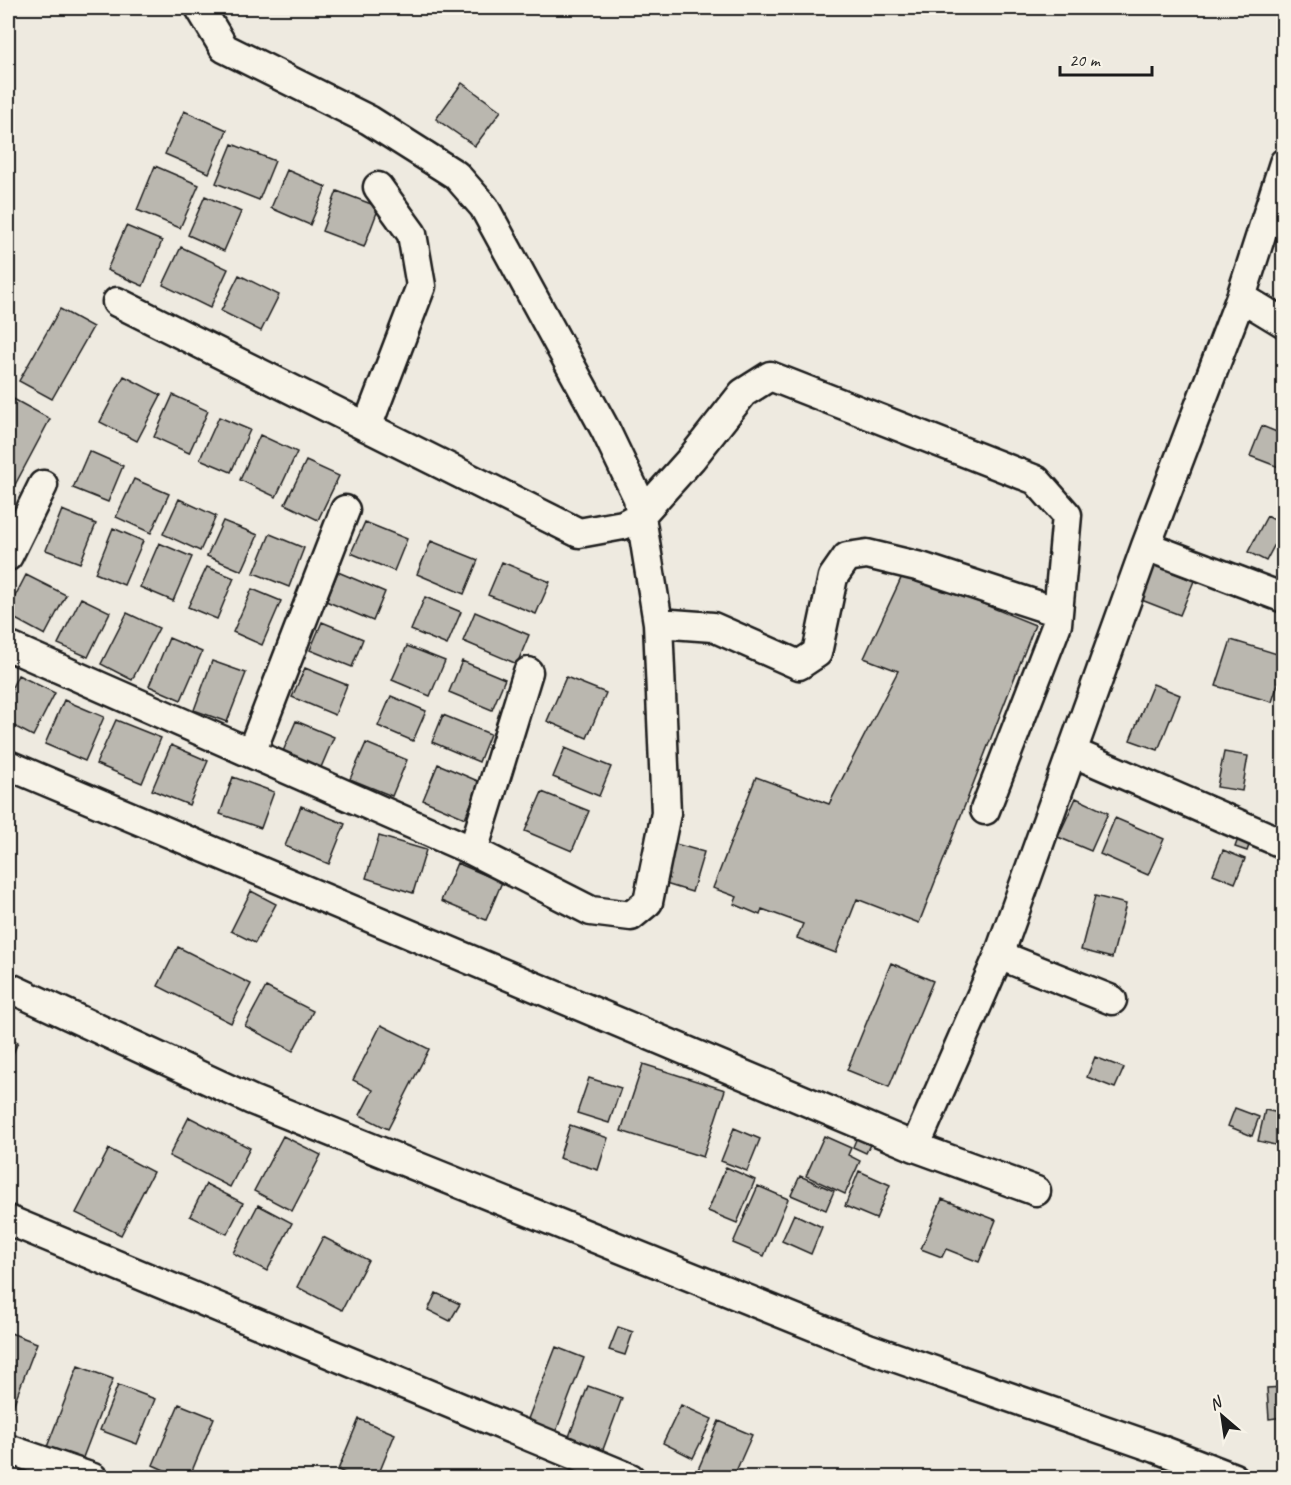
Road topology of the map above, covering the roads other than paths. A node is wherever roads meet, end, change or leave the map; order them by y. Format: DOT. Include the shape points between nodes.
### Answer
graph roads {
  1 [pos="200,8"];
  2 [pos="1284,162"];
  3 [pos="378,187"];
  4 [pos="1241,297"];
  5 [pos="117,302"];
  6 [pos="1284,323"];
  7 [pos="367,427"];
  8 [pos="43,485"];
  9 [pos="345,510"];
  10 [pos="640,516"];
  11 [pos="1146,546"];
  12 [pos="8,556"];
  13 [pos="1284,598"];
  14 [pos="1058,612"];
  15 [pos="658,624"];
  16 [pos="8,646"];
  17 [pos="528,672"];
  18 [pos="1072,752"];
  19 [pos="251,753"];
  20 [pos="8,765"];
  21 [pos="985,810"];
  22 [pos="1284,843"];
  23 [pos="473,851"];
  24 [pos="999,955"];
  25 [pos="8,987"];
  26 [pos="1112,1000"];
  27 [pos="915,1147"];
  28 [pos="1036,1191"];
  29 [pos="8,1220"];
  30 [pos="8,1449"];
  31 [pos="93,1478"];
  32 [pos="630,1478"];
  33 [pos="1234,1478"];
  1 -- 10 [label="street" via="224,48 369,120 456,176 484,207 604,429 638,498"];
  2 -- 4 [label="street"];
  3 -- 7 [label="street" via="412,234 421,286"];
  4 -- 6 [label="street"];
  4 -- 11 [label="street"];
  5 -- 7 [label="street"];
  7 -- 10 [label="street" via="579,533 623,525"];
  8 -- 12 [label="street"];
  9 -- 19 [label="street"];
  10 -- 14 [label="street" via="743,393 770,376 1036,480 1067,515"];
  10 -- 15 [label="street"];
  11 -- 13 [label="street"];
  11 -- 18 [label="street"];
  14 -- 15 [label="street" via="921,567 867,554 847,557 833,577 817,653 799,665 713,627"];
  14 -- 21 [label="street" via="1057,624"];
  15 -- 23 [label="street" via="666,813 648,902 631,916 591,911"];
  16 -- 19 [label="street"];
  17 -- 23 [label="street"];
  18 -- 22 [label="street"];
  18 -- 24 [label="street"];
  19 -- 23 [label="street"];
  20 -- 27 [label="street"];
  24 -- 26 [label="street"];
  24 -- 27 [label="street"];
  25 -- 33 [label="street" via="252,1100 868,1348"];
  27 -- 28 [label="street"];
  29 -- 32 [label="street"];
  30 -- 31 [label="street"];
}
